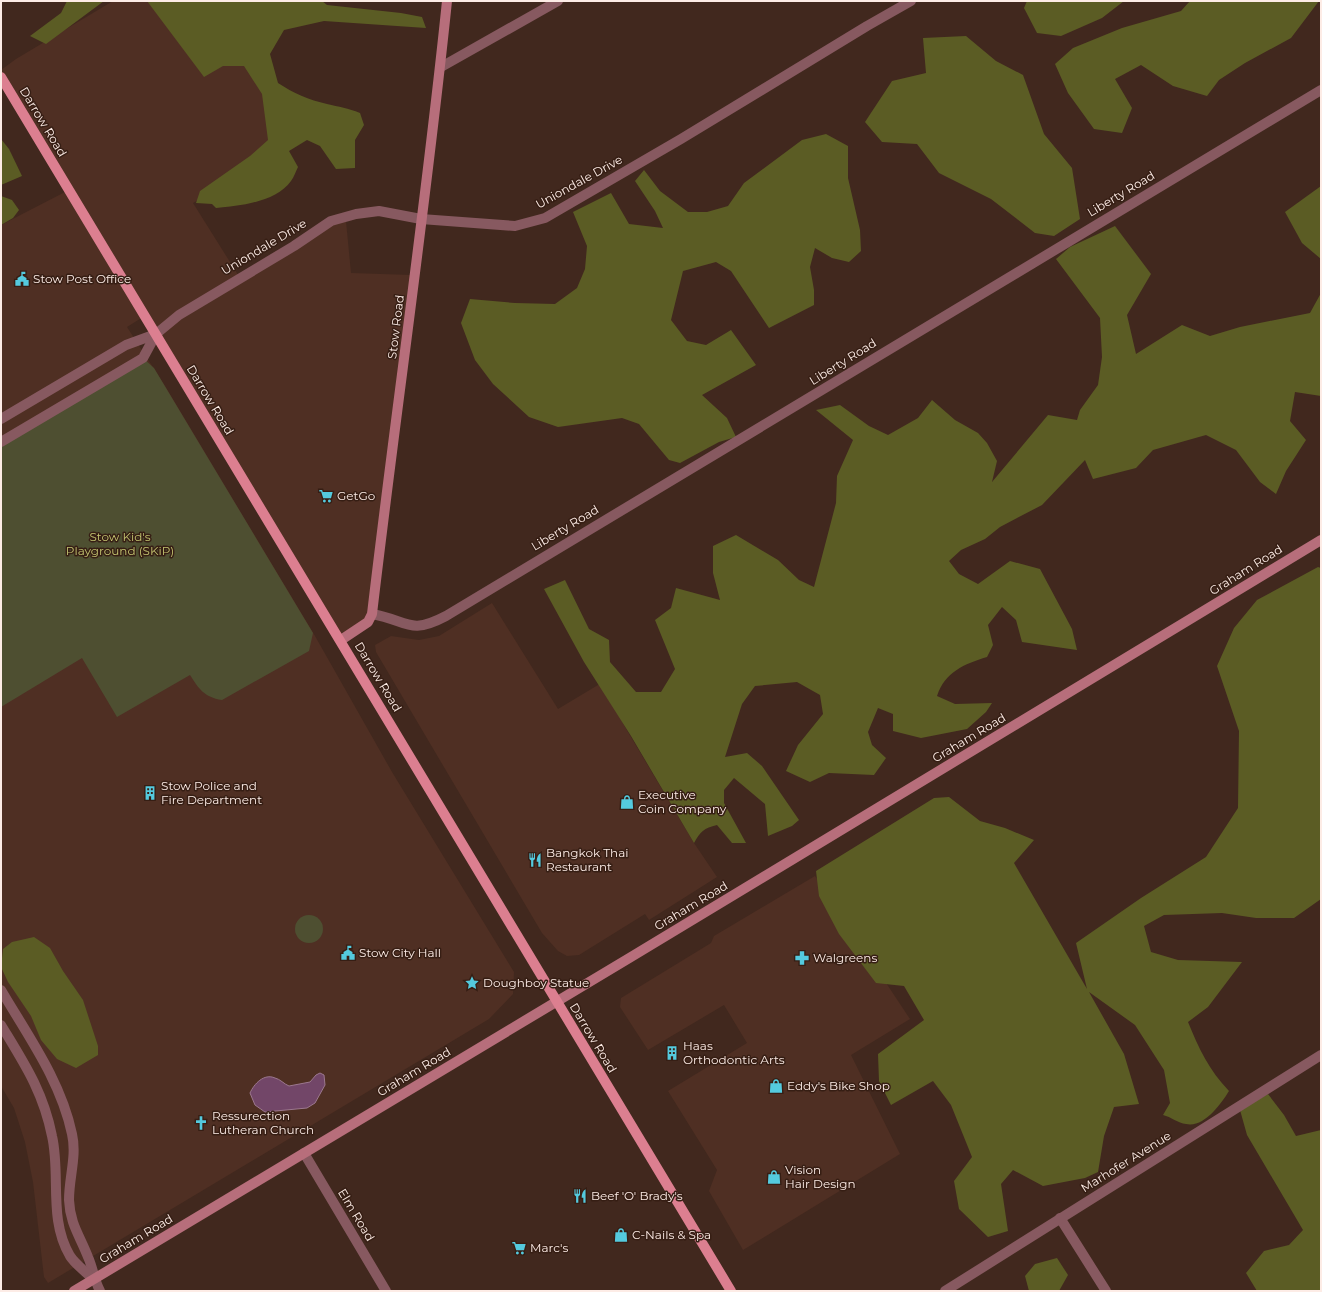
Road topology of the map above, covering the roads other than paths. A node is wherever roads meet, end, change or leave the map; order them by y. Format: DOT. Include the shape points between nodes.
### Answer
graph roads {
  1 [pos="447,1"];
  2 [pos="558,1"];
  3 [pos="911,1"];
  4 [pos="441,67"];
  5 [pos="1,77"];
  6 [pos="1321,90"];
  7 [pos="422,219"];
  8 [pos="156,334"];
  9 [pos="1,419"];
  10 [pos="1,442"];
  11 [pos="1321,540"];
  12 [pos="372,614"];
  13 [pos="341,640"];
  14 [pos="1,990"];
  15 [pos="556,1001"];
  16 [pos="1,1026"];
  17 [pos="1321,1055"];
  18 [pos="304,1153"];
  19 [pos="1060,1218"];
  20 [pos="94,1279"];
  21 [pos="74,1291"];
  22 [pos="100,1291"];
  23 [pos="386,1291"];
  24 [pos="731,1291"];
  25 [pos="945,1291"];
  26 [pos="1106,1291"];
  1 -- 4 [label="main road, Stow Road"];
  2 -- 4 [label="street"];
  3 -- 7 [label="street, Uniondale Drive" via="545,218 515,226"];
  4 -- 7 [label="main road, Stow Road"];
  5 -- 8 [label="main road, Darrow Road"];
  6 -- 12 [label="street, Liberty Road" via="446,616 431,624 416,627"];
  7 -- 8 [label="street, Uniondale Drive" via="379,212 362,213 331,221 179,315"];
  7 -- 12 [label="main road, Stow Road"];
  8 -- 9 [label="street" via="126,345"];
  8 -- 10 [label="street" via="143,358"];
  8 -- 13 [label="main road, Darrow Road"];
  11 -- 15 [label="main road, Graham Road"];
  12 -- 13 [label="main road" via="368,622"];
  13 -- 15 [label="main road, Darrow Road"];
  14 -- 20 [label="street" via="57,1085 72,1134 72,1219 78,1238 89,1257"];
  15 -- 18 [label="main road, Graham Road"];
  15 -- 24 [label="main road, Darrow Road"];
  16 -- 20 [label="street" via="39,1090 46,1109 56,1160 55,1207 60,1233 70,1256"];
  17 -- 19 [label="street, Marhofer Avenue"];
  18 -- 20 [label="main road, Graham Road"];
  18 -- 23 [label="street, Elm Road"];
  19 -- 25 [label="street, Marhofer Avenue"];
  19 -- 26 [label="street"];
  20 -- 21 [label="main road, Graham Road"];
  20 -- 22 [label="street"];
}
